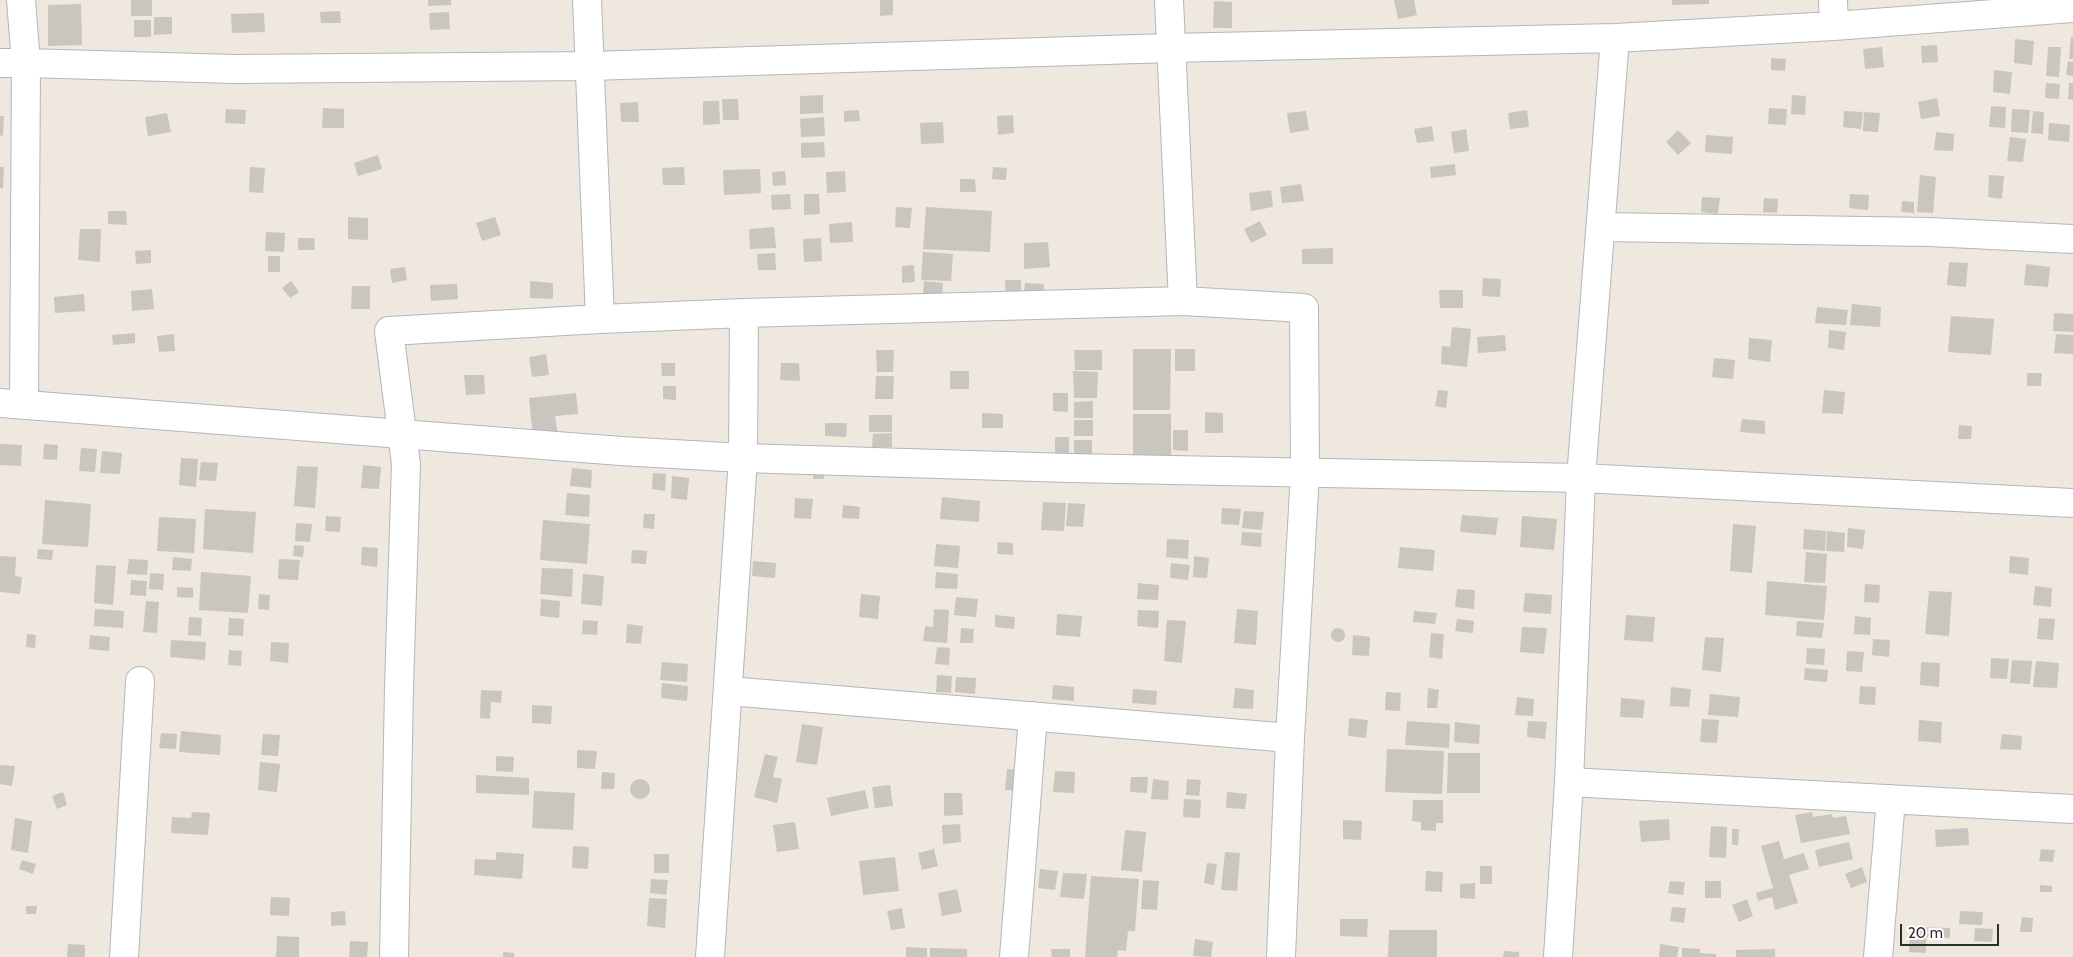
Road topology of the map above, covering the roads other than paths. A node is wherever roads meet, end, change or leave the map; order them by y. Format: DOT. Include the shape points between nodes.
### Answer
graph roads {
  1 [pos="21,0"];
  2 [pos="588,0"];
  3 [pos="1169,0"];
  4 [pos="2073,8"];
  5 [pos="1834,13"];
  6 [pos="1615,38"];
  7 [pos="1170,48"];
  8 [pos="13,63"];
  9 [pos="590,66"];
  10 [pos="1600,227"];
  11 [pos="2073,239"];
  12 [pos="1183,301"];
  13 [pos="744,313"];
  14 [pos="600,319"];
  15 [pos="12,404"];
  16 [pos="402,434"];
  17 [pos="743,458"];
  18 [pos="1305,473"];
  19 [pos="1581,478"];
  20 [pos="2073,503"];
  21 [pos="140,681"];
  22 [pos="729,691"];
  23 [pos="1032,716"];
  24 [pos="1290,738"];
  25 [pos="1569,782"];
  26 [pos="1891,798"];
  27 [pos="2073,809"];
  28 [pos="124,957"];
  29 [pos="394,957"];
  30 [pos="710,957"];
  31 [pos="1014,957"];
  32 [pos="1281,957"];
  33 [pos="1558,957"];
  34 [pos="1878,957"];
  1 -- 8 [label="street"];
  2 -- 9 [label="street"];
  3 -- 7 [label="street"];
  4 -- 5 [label="street"];
  5 -- 6 [label="street"];
  6 -- 7 [label="street"];
  6 -- 10 [label="street"];
  7 -- 9 [label="street"];
  7 -- 12 [label="street"];
  8 -- 9 [label="street" via="234,69"];
  8 -- 15 [label="street"];
  9 -- 14 [label="street"];
  10 -- 11 [label="street" via="1930,232"];
  10 -- 19 [label="street"];
  12 -- 13 [label="street"];
  12 -- 18 [label="street" via="1304,308"];
  13 -- 14 [label="street"];
  13 -- 17 [label="street"];
  14 -- 16 [label="street" via="389,331"];
  15 -- 16 [label="street"];
  16 -- 17 [label="street"];
  16 -- 29 [label="street" via="406,464"];
  17 -- 18 [label="street"];
  17 -- 22 [label="street"];
  18 -- 19 [label="street"];
  18 -- 24 [label="street"];
  19 -- 20 [label="street"];
  19 -- 25 [label="street"];
  21 -- 28 [label="street"];
  22 -- 23 [label="street"];
  22 -- 30 [label="street"];
  23 -- 24 [label="street"];
  23 -- 31 [label="street"];
  24 -- 32 [label="street"];
  25 -- 26 [label="street"];
  25 -- 33 [label="street"];
  26 -- 27 [label="street"];
  26 -- 34 [label="street"];
}
